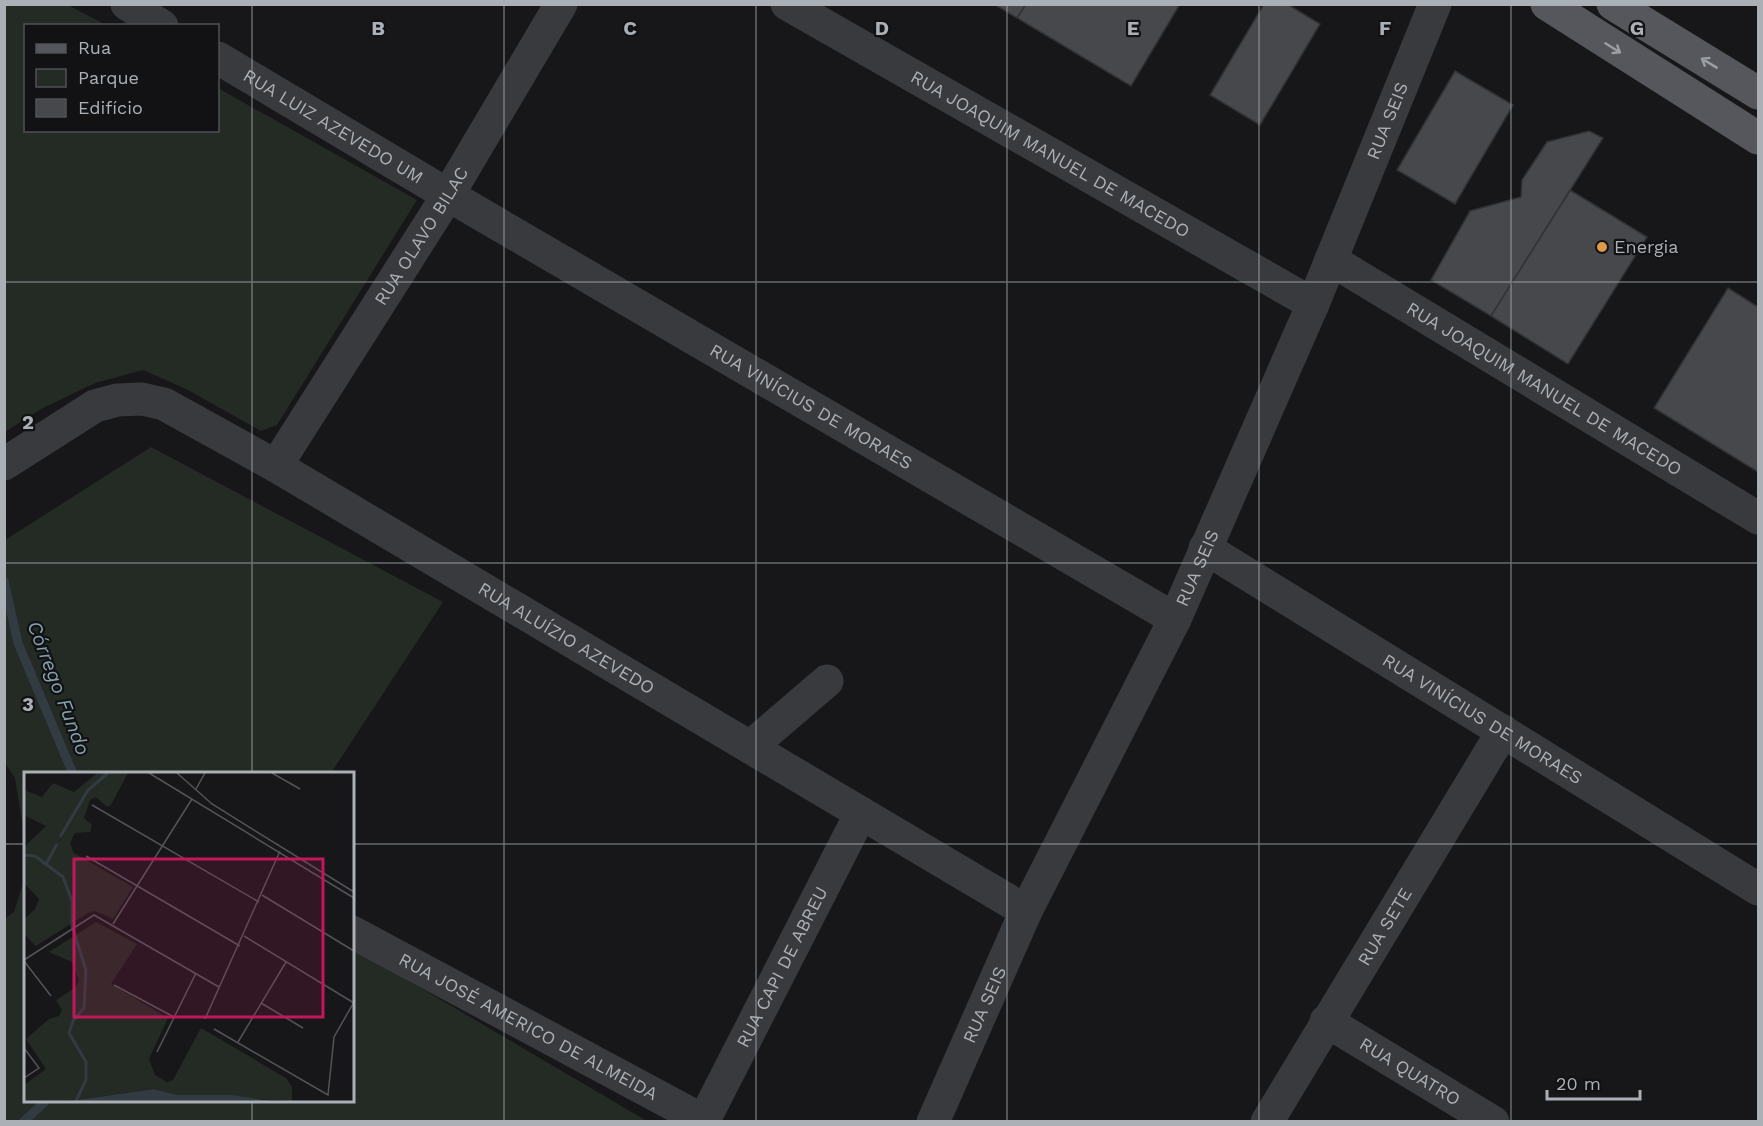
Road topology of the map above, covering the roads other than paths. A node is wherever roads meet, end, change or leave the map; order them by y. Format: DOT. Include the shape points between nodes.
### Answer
graph roads {
  1 [pos="127,4"];
  2 [pos="561,4"];
  3 [pos="787,4"];
  4 [pos="1435,4"];
  5 [pos="1613,4"];
  6 [pos="1564,7"];
  7 [pos="159,24"];
  8 [pos="219,59"];
  9 [pos="1758,93"];
  10 [pos="1758,138"];
  11 [pos="448,195"];
  12 [pos="1331,260"];
  13 [pos="1313,304"];
  14 [pos="6,463"];
  15 [pos="276,466"];
  16 [pos="1758,518"];
  17 [pos="1205,548"];
  18 [pos="1175,619"];
  19 [pos="827,681"];
  20 [pos="1503,731"];
  21 [pos="750,747"];
  22 [pos="861,813"];
  23 [pos="1758,889"];
  24 [pos="1026,911"];
  25 [pos="354,933"];
  26 [pos="1326,1021"];
  27 [pos="704,1121"];
  28 [pos="933,1122"];
  29 [pos="1267,1122"];
  30 [pos="1493,1122"];
  1 -- 7 [label="street"];
  2 -- 11 [label="street, RUA OLAVO BILAC"];
  3 -- 13 [label="street, RUA JOAQUIM MANUEL DE MACEDO"];
  4 -- 12 [label="street, RUA SEIS"];
  9 -- 5 [label="main road, one-way"];
  6 -- 10 [label="main road, one-way"];
  8 -- 11 [label="street, RUA LUIZ AZEVEDO UM"];
  11 -- 15 [label="street, RUA OLAVO BILAC"];
  11 -- 18 [label="street, RUA VINÍCIUS DE MORAES"];
  12 -- 13 [label="street, RUA SEIS"];
  12 -- 16 [label="street, RUA JOAQUIM MANUEL DE MACEDO"];
  13 -- 17 [label="street, RUA SEIS"];
  14 -- 15 [label="street, RUA ALUÍZIO AZEVEDO" via="94,406 142,399 164,404"];
  15 -- 21 [label="street, RUA ALUÍZIO AZEVEDO"];
  17 -- 18 [label="street, RUA SEIS"];
  17 -- 20 [label="street, RUA VINÍCIUS DE MORAES"];
  18 -- 24 [label="street, RUA SEIS"];
  19 -- 21 [label="street"];
  20 -- 23 [label="street, RUA VINÍCIUS DE MORAES"];
  20 -- 26 [label="street, RUA SETE"];
  21 -- 22 [label="street, RUA ALUÍZIO AZEVEDO"];
  22 -- 24 [label="street, RUA ALUÍZIO AZEVEDO"];
  22 -- 27 [label="street, RUA CAPI DE ABREU"];
  24 -- 28 [label="street, RUA SEIS"];
  25 -- 27 [label="street, RUA JOSÉ AMERICO DE ALMEIDA"];
  26 -- 29 [label="street, RUA SETE"];
  26 -- 30 [label="street, RUA QUATRO"];
}
